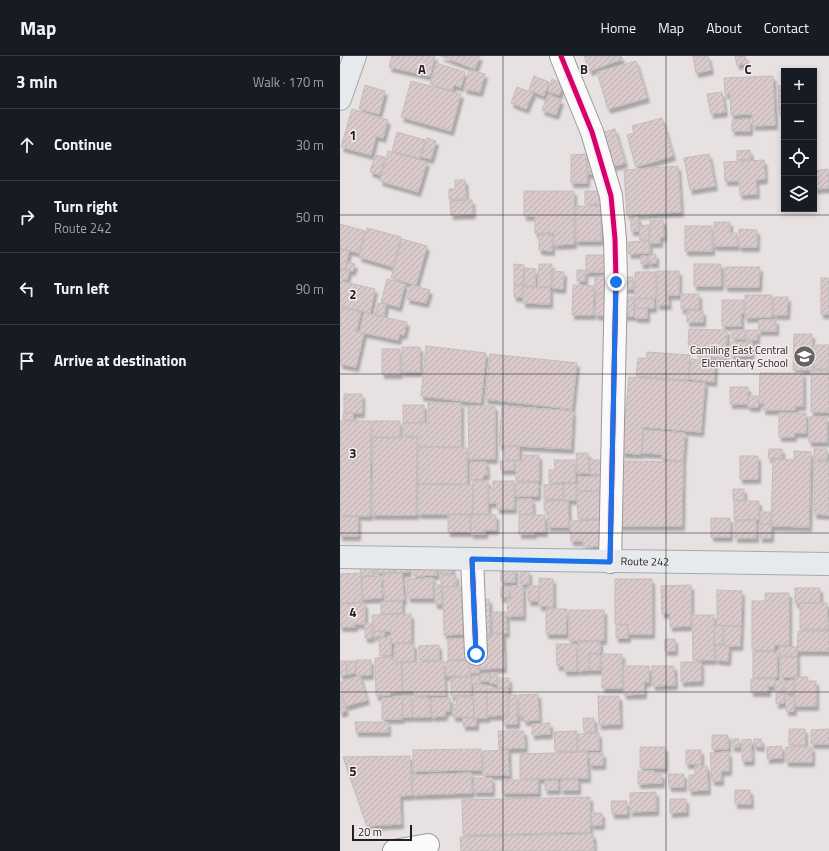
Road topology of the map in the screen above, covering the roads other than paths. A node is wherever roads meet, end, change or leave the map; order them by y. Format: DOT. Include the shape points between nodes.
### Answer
graph roads {
  1 [pos="355,56"];
  2 [pos="561,56"];
  3 [pos="340,99"];
  4 [pos="340,557"];
  5 [pos="472,559"];
  6 [pos="610,562"];
  7 [pos="829,564"];
  8 [pos="476,654"];
  9 [pos="428,845"];
  10 [pos="394,851"];
  1 -- 3 [label="main road"];
  2 -- 6 [label="street" via="592,132 611,196 616,290"];
  4 -- 5 [label="main road, Route 242"];
  5 -- 6 [label="main road, Route 242"];
  5 -- 8 [label="street"];
  6 -- 7 [label="main road, Route 242"];
  9 -- 10 [label="street"];
}
